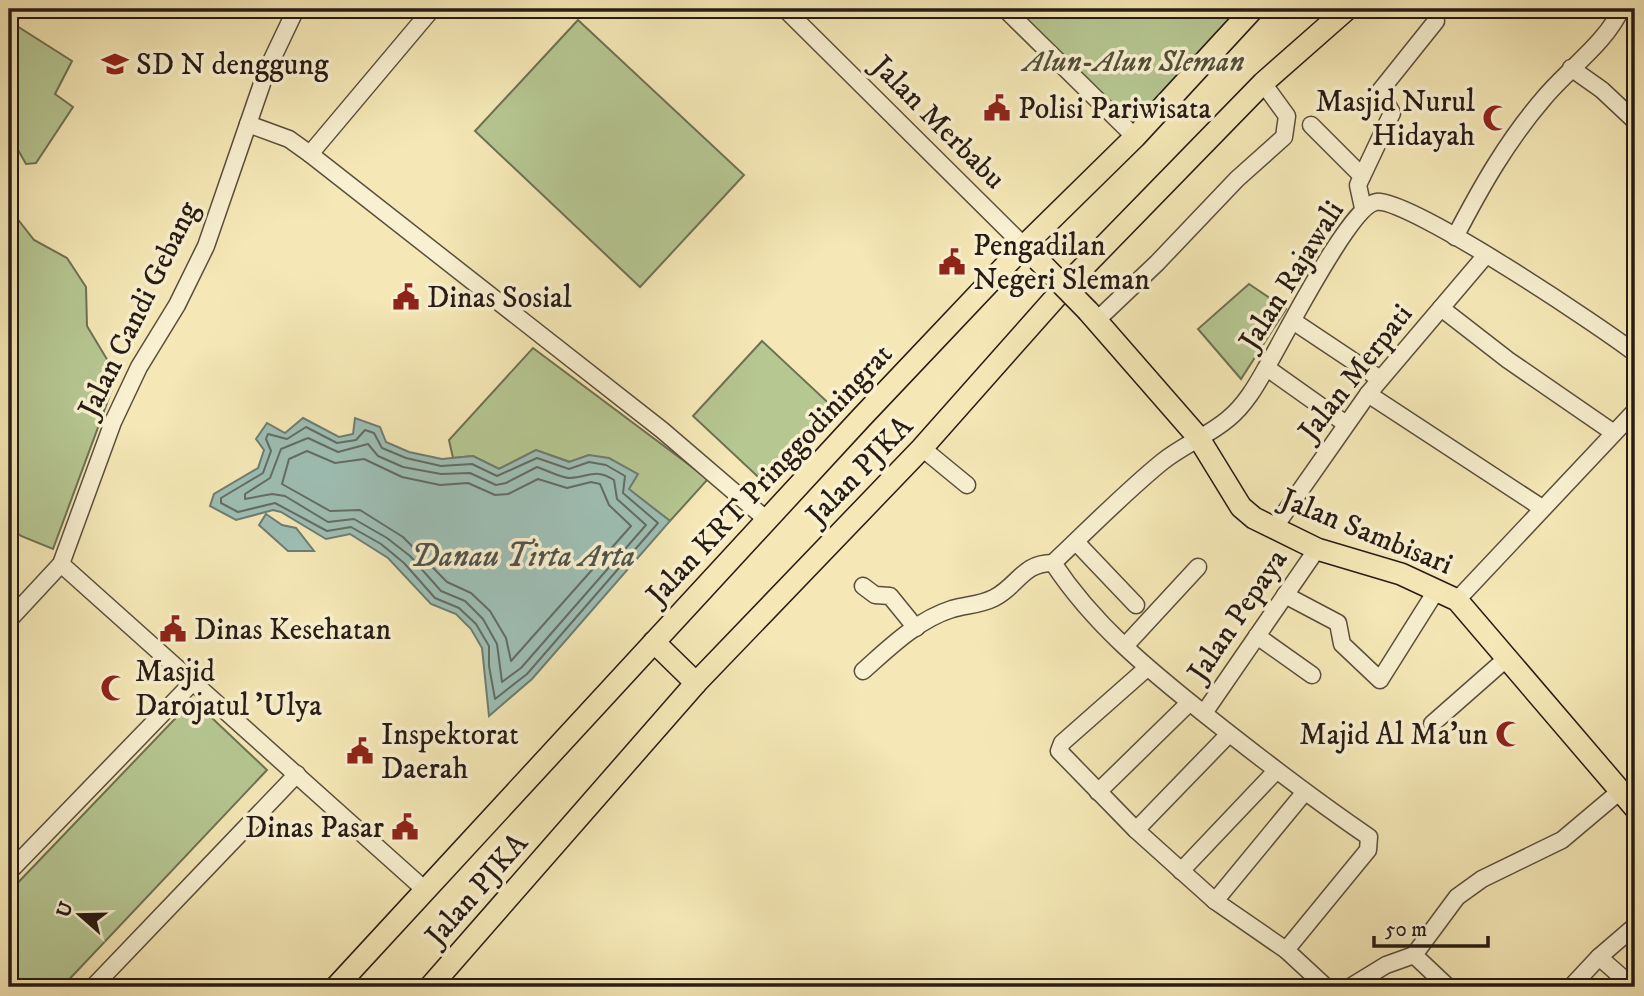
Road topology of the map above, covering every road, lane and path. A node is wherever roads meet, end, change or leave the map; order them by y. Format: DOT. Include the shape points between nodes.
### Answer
graph roads {
  1 [pos="296,9"];
  2 [pos="432,9"];
  3 [pos="785,9"];
  4 [pos="1005,9"];
  5 [pos="1253,9"];
  6 [pos="1347,9"];
  7 [pos="1621,9"];
  8 [pos="1436,22"];
  9 [pos="1571,68"];
  10 [pos="1263,83"];
  11 [pos="1635,121"];
  12 [pos="248,124"];
  13 [pos="1311,125"];
  14 [pos="1135,137"];
  15 [pos="310,154"];
  16 [pos="1362,176"];
  17 [pos="1363,208"];
  18 [pos="1455,237"];
  19 [pos="1031,253"];
  20 [pos="1486,255"];
  21 [pos="1441,307"];
  22 [pos="1092,315"];
  23 [pos="1293,321"];
  24 [pos="1635,354"];
  25 [pos="1267,368"];
  26 [pos="1380,379"];
  27 [pos="1368,394"];
  28 [pos="1635,411"];
  29 [pos="1346,424"];
  30 [pos="1614,433"];
  31 [pos="1198,437"];
  32 [pos="922,448"];
  33 [pos="967,485"];
  34 [pos="1542,508"];
  35 [pos="767,520"];
  36 [pos="1274,528"];
  37 [pos="1076,541"];
  38 [pos="1317,549"];
  39 [pos="1053,563"];
  40 [pos="61,564"];
  41 [pos="1198,567"];
  42 [pos="863,586"];
  43 [pos="1436,591"];
  44 [pos="1285,595"];
  45 [pos="1457,600"];
  46 [pos="1136,604"];
  47 [pos="9,620"];
  48 [pos="916,628"];
  49 [pos="1257,636"];
  50 [pos="654,642"];
  51 [pos="1125,646"];
  52 [pos="1507,658"];
  53 [pos="1147,668"];
  54 [pos="863,671"];
  55 [pos="1312,675"];
  56 [pos="193,682"];
  57 [pos="696,683"];
  58 [pos="1189,703"];
  59 [pos="1204,713"];
  60 [pos="1432,724"];
  61 [pos="1229,734"];
  62 [pos="1276,771"];
  63 [pos="297,774"];
  64 [pos="1098,792"];
  65 [pos="1619,792"];
  66 [pos="1304,793"];
  67 [pos="1635,808"];
  68 [pos="1136,830"];
  69 [pos="1181,871"];
  70 [pos="9,872"];
  71 [pos="424,889"];
  72 [pos="1215,901"];
  73 [pos="1635,926"];
  74 [pos="1286,950"];
  75 [pos="1414,955"];
  76 [pos="1599,957"];
  77 [pos="93,987"];
  78 [pos="336,987"];
  79 [pos="430,987"];
  80 [pos="1326,987"];
  81 [pos="1350,987"];
  82 [pos="1448,987"];
  83 [pos="1571,987"];
  84 [pos="1633,987"];
  1 -- 12 [label="street, Jalan Candi Gebang"];
  2 -- 15 [label="street"];
  3 -- 19 [label="street, Jalan Merbabu"];
  4 -- 14 [label="street"];
  5 -- 14 [label="main road, Jalan KRT Pringgodiningrat"];
  6 -- 10 [label="main road, Jalan PJKA"];
  7 -- 9 [label="street"];
  8 -- 16 [label="street" via="1383,85 1380,94 1392,113"];
  9 -- 11 [label="street"];
  9 -- 18 [label="street" via="1495,161"];
  10 -- 22 [label="street" via="1287,116 1284,138 1237,179 1157,263"];
  10 -- 32 [label="main road, Jalan PJKA" via="1071,280"];
  12 -- 15 [label="street" via="289,139"];
  12 -- 40 [label="street, Jalan Candi Gebang" via="206,246 113,422"];
  13 -- 16 [label="street"];
  14 -- 19 [label="main road, Jalan KRT Pringgodiningrat"];
  15 -- 35 [label="street" via="662,430"];
  16 -- 17 [label="street" via="1358,195"];
  17 -- 18 [label="street, Jalan Rajawali" via="1377,201 1399,205"];
  17 -- 23 [label="street, Jalan Rajawali" via="1313,282"];
  18 -- 20 [label="street, Jalan Rajawali"];
  19 -- 22 [label="main road, Jalan Sambisari, bridge"];
  19 -- 35 [label="main road, Jalan KRT Pringgodiningrat"];
  20 -- 21 [label="street, Jalan Merpati"];
  20 -- 24 [label="street, Jalan Rajawali" via="1602,327"];
  21 -- 26 [label="street, Jalan Merpati"];
  21 -- 30 [label="street"];
  22 -- 31 [label="main road, Jalan Sambisari"];
  23 -- 25 [label="street, Jalan Rajawali"];
  23 -- 26 [label="street"];
  25 -- 29 [label="street"];
  25 -- 31 [label="street, Jalan Rajawali" via="1245,403"];
  26 -- 27 [label="street, Jalan Merpati"];
  27 -- 29 [label="street, Jalan Merpati"];
  27 -- 34 [label="street"];
  28 -- 30 [label="street"];
  29 -- 36 [label="street, Jalan Merpati"];
  30 -- 34 [label="street"];
  31 -- 36 [label="main road, Jalan Sambisari" via="1241,508"];
  31 -- 37 [label="street, Jalan Rajawali" via="1160,464"];
  32 -- 33 [label="street"];
  32 -- 57 [label="main road, Jalan PJKA"];
  34 -- 45 [label="street"];
  35 -- 50 [label="main road, Jalan KRT Pringgodiningrat"];
  36 -- 38 [label="main road, Jalan Sambisari"];
  37 -- 39 [label="street, Jalan Rajawali"];
  37 -- 46 [label="street"];
  38 -- 43 [label="main road, Jalan Sambisari" via="1402,574"];
  38 -- 44 [label="street, Jalan Pepaya"];
  39 -- 48 [label="street" via="1034,564 994,598 953,609"];
  39 -- 51 [label="street" via="1096,621"];
  40 -- 47 [label="street, Jalan Candi Gebang"];
  40 -- 56 [label="street"];
  41 -- 51 [label="street"];
  42 -- 48 [label="street" via="875,595 890,596"];
  43 -- 44 [label="street" via="1380,680 1342,643 1338,623"];
  43 -- 45 [label="main road, Jalan Sambisari"];
  44 -- 49 [label="street, Jalan Pepaya"];
  45 -- 52 [label="main road, Jalan Sambisari"];
  48 -- 54 [label="street"];
  49 -- 55 [label="street"];
  49 -- 59 [label="street, Jalan Pepaya"];
  50 -- 57 [label="main road"];
  50 -- 71 [label="main road, Jalan KRT Pringgodiningrat"];
  51 -- 53 [label="street"];
  52 -- 60 [label="street"];
  52 -- 65 [label="main road, Jalan Sambisari"];
  53 -- 58 [label="street"];
  53 -- 64 [label="street" via="1059,747"];
  56 -- 63 [label="street"];
  56 -- 70 [label="street"];
  57 -- 79 [label="main road, Jalan PJKA"];
  58 -- 59 [label="street"];
  58 -- 64 [label="street"];
  59 -- 61 [label="street"];
  61 -- 62 [label="street"];
  61 -- 68 [label="street"];
  62 -- 66 [label="street"];
  62 -- 69 [label="street"];
  63 -- 71 [label="street"];
  63 -- 77 [label="street"];
  64 -- 68 [label="street"];
  65 -- 67 [label="main road, Jalan Sambisari"];
  65 -- 75 [label="street" via="1562,840 1482,879 1457,897"];
  66 -- 72 [label="street"];
  66 -- 74 [label="street" via="1369,837 1371,843"];
  68 -- 69 [label="street"];
  69 -- 72 [label="street"];
  71 -- 78 [label="main road, Jalan KRT Pringgodiningrat"];
  72 -- 74 [label="street"];
  73 -- 76 [label="street"];
  74 -- 80 [label="street"];
  75 -- 81 [label="street" via="1386,965"];
  75 -- 82 [label="street"];
  76 -- 83 [label="street"];
  76 -- 84 [label="street"];
}
